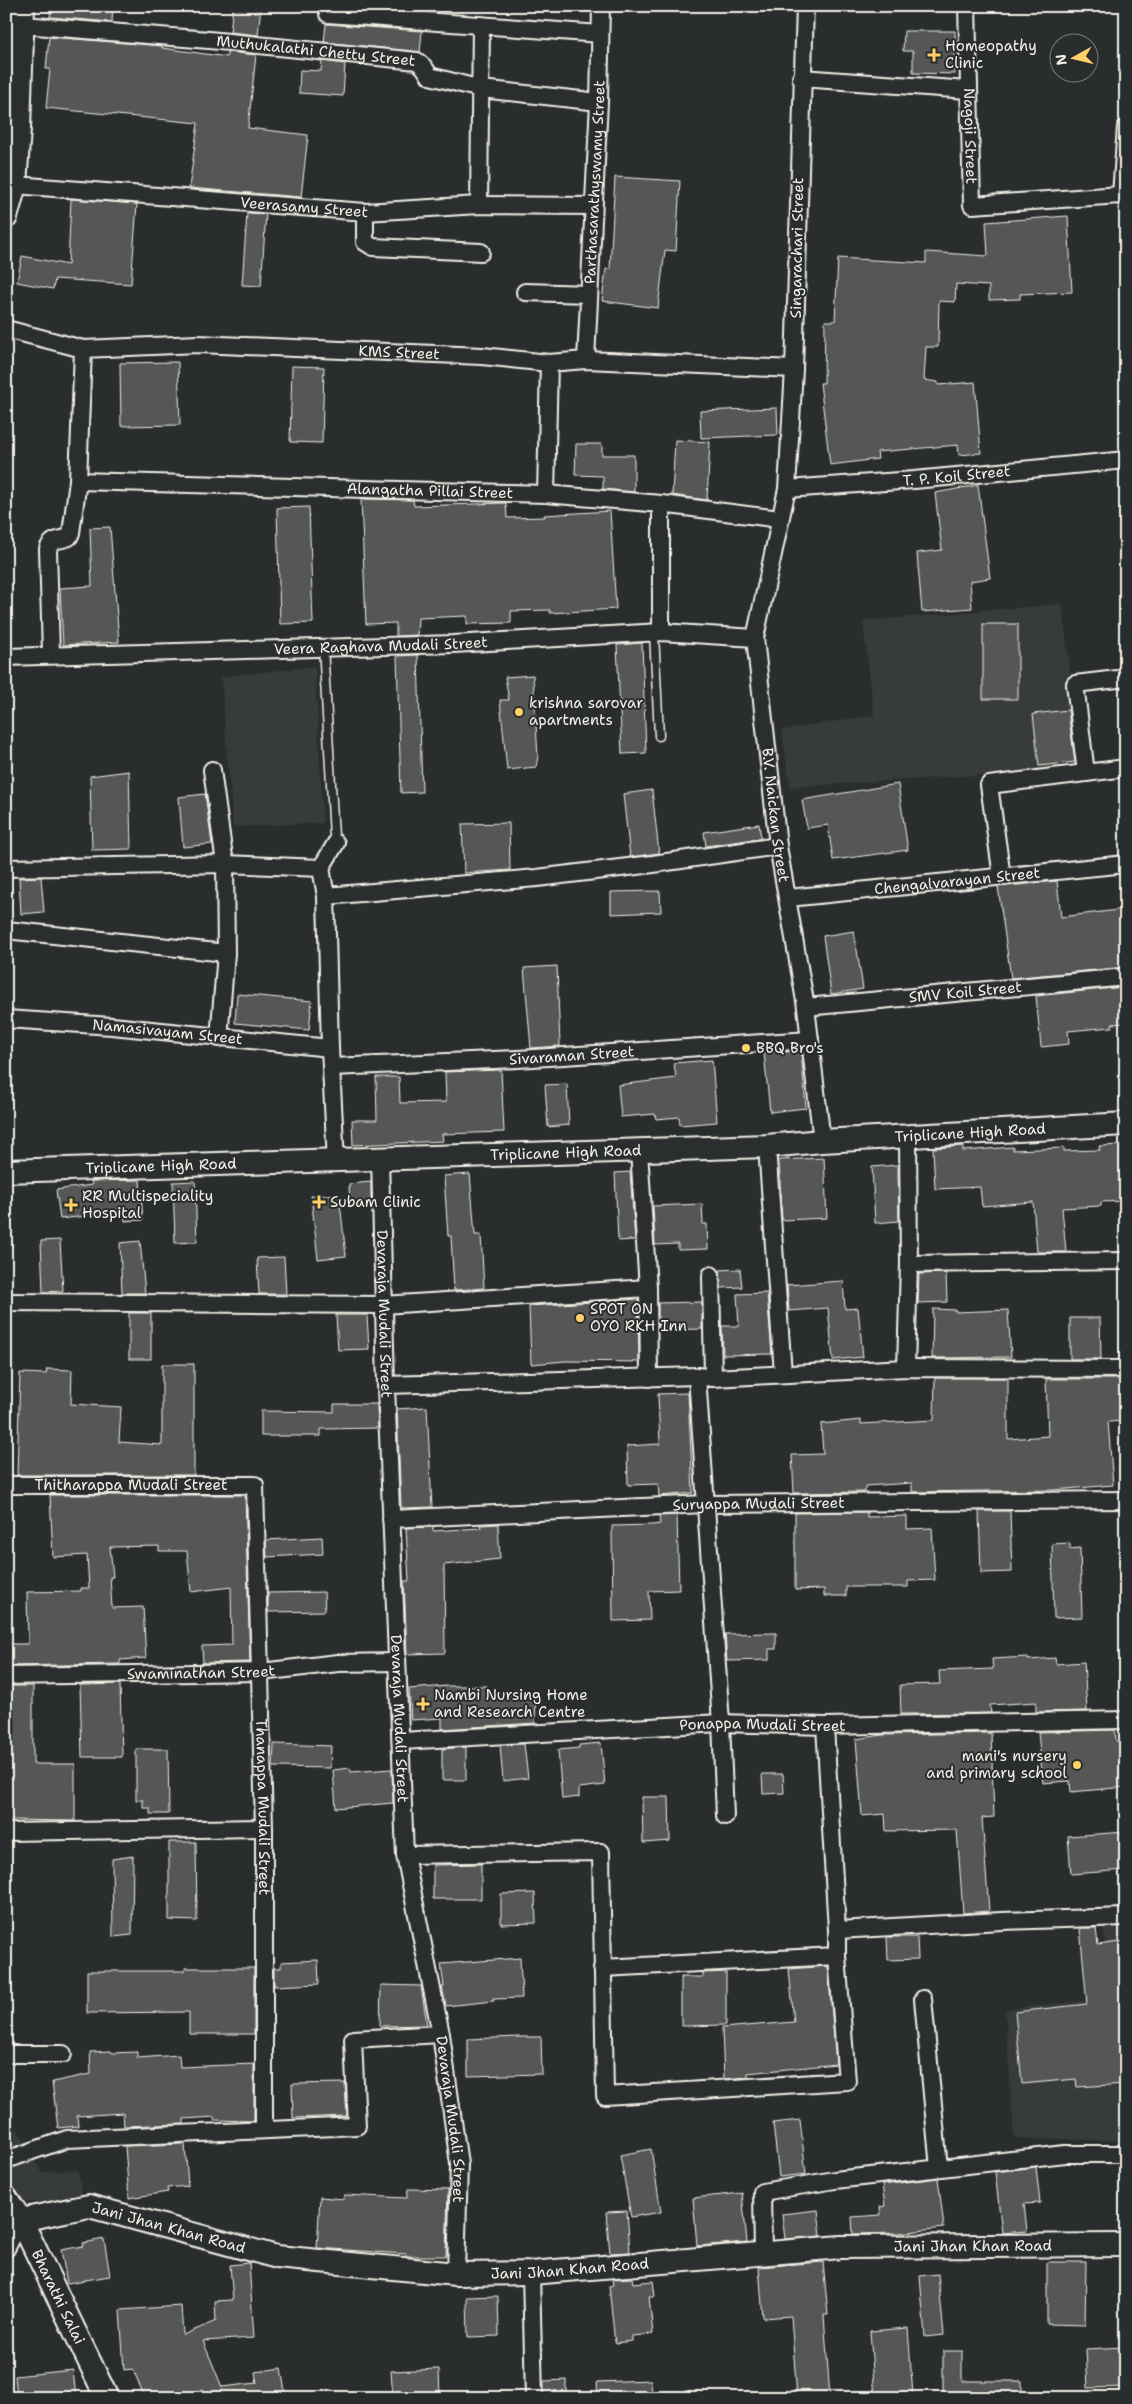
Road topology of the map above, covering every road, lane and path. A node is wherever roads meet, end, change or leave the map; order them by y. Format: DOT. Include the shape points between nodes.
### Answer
graph roads {
  1 [pos="601,6"];
  2 [pos="805,6"];
  3 [pos="967,6"];
  4 [pos="328,10"];
  5 [pos="23,16"];
  6 [pos="481,25"];
  7 [pos="600,34"];
  8 [pos="802,78"];
  9 [pos="481,89"];
  10 [pos="968,90"];
  11 [pos="598,102"];
  12 [pos="1126,127"];
  13 [pos="13,128"];
  14 [pos="15,185"];
  15 [pos="479,205"];
  16 [pos="593,206"];
  17 [pos="365,212"];
  18 [pos="6,217"];
  19 [pos="481,252"];
  20 [pos="525,292"];
  21 [pos="589,294"];
  22 [pos="6,329"];
  23 [pos="83,349"];
  24 [pos="586,360"];
  25 [pos="549,363"];
  26 [pos="794,369"];
  27 [pos="1126,460"];
  28 [pos="78,481"];
  29 [pos="787,489"];
  30 [pos="546,494"];
  31 [pos="661,504"];
  32 [pos="780,519"];
  33 [pos="658,632"];
  34 [pos="755,638"];
  35 [pos="323,646"];
  36 [pos="51,654"];
  37 [pos="6,657"];
  38 [pos="1126,678"];
  39 [pos="659,736"];
  40 [pos="1126,768"];
  41 [pos="212,770"];
  42 [pos="1086,773"];
  43 [pos="335,840"];
  44 [pos="778,846"];
  45 [pos="225,864"];
  46 [pos="1126,864"];
  47 [pos="6,868"];
  48 [pos="321,868"];
  49 [pos="1002,877"];
  50 [pos="326,896"];
  51 [pos="788,898"];
  52 [pos="6,930"];
  53 [pos="226,953"];
  54 [pos="1126,977"];
  55 [pos="806,1007"];
  56 [pos="6,1019"];
  57 [pos="219,1038"];
  58 [pos="810,1040"];
  59 [pos="330,1048"];
  60 [pos="332,1067"];
  61 [pos="1126,1124"];
  62 [pos="908,1136"];
  63 [pos="822,1141"];
  64 [pos="767,1146"];
  65 [pos="639,1151"];
  66 [pos="380,1158"];
  67 [pos="336,1162"];
  68 [pos="6,1172"];
  69 [pos="1126,1261"];
  70 [pos="909,1264"];
  71 [pos="711,1275"];
  72 [pos="648,1288"];
  73 [pos="6,1302"];
  74 [pos="384,1305"];
  75 [pos="906,1368"];
  76 [pos="1126,1370"];
  77 [pos="783,1374"];
  78 [pos="705,1377"];
  79 [pos="649,1378"];
  80 [pos="386,1385"];
  81 [pos="6,1484"];
  82 [pos="255,1485"];
  83 [pos="1126,1500"];
  84 [pos="705,1504"];
  85 [pos="391,1519"];
  86 [pos="396,1662"];
  87 [pos="261,1672"];
  88 [pos="6,1676"];
  89 [pos="1126,1720"];
  90 [pos="721,1723"];
  91 [pos="825,1726"];
  92 [pos="401,1742"];
  93 [pos="725,1816"];
  94 [pos="264,1828"];
  95 [pos="6,1832"];
  96 [pos="405,1855"];
  97 [pos="1126,1917"];
  98 [pos="837,1930"];
  99 [pos="837,1956"];
  100 [pos="602,1968"];
  101 [pos="923,1999"];
  102 [pos="442,2034"];
  103 [pos="6,2054"];
  104 [pos="63,2054"];
  105 [pos="264,2129"];
  106 [pos="1126,2154"];
  107 [pos="6,2160"];
  108 [pos="940,2168"];
  109 [pos="6,2198"];
  110 [pos="21,2220"];
  111 [pos="1126,2245"];
  112 [pos="6,2248"];
  113 [pos="763,2254"];
  114 [pos="531,2273"];
  115 [pos="456,2274"];
  116 [pos="107,2398"];
  117 [pos="534,2398"];
  1 -- 7 [label="street, Parthasarathyswamy Street"];
  2 -- 8 [label="street, Singarachari Street"];
  3 -- 10 [label="street, Nagoji Street"];
  4 -- 6 [label="street"];
  5 -- 9 [label="street, Muthukalathi Chetty Street" via="209,40 417,61 430,76"];
  5 -- 13 [label="street"];
  6 -- 7 [label="street"];
  6 -- 9 [label="street"];
  7 -- 11 [label="street, Parthasarathyswamy Street"];
  8 -- 10 [label="street"];
  8 -- 26 [label="street, Singarachari Street"];
  9 -- 11 [label="street, Muthukalathi Chetty Street"];
  9 -- 15 [label="street"];
  10 -- 12 [label="street, Nagoji Street" via="972,205 1120,195"];
  11 -- 16 [label="street, Parthasarathyswamy Street"];
  13 -- 14 [label="street"];
  14 -- 17 [label="street, Veerasamy Street"];
  14 -- 18 [label="street"];
  15 -- 16 [label="street, Veerasamy Street"];
  15 -- 17 [label="street, Veerasamy Street"];
  16 -- 21 [label="street, Parthasarathyswamy Street"];
  17 -- 19 [label="street" via="365,242 373,247"];
  20 -- 21 [label="street"];
  21 -- 24 [label="street, Parthasarathyswamy Street"];
  22 -- 23 [label="street, KMS Street"];
  23 -- 25 [label="street, KMS Street" via="198,344 482,356"];
  23 -- 28 [label="street"];
  24 -- 25 [label="street, KMS Street"];
  24 -- 26 [label="street, KMS Street"];
  25 -- 30 [label="street"];
  26 -- 29 [label="street, Singarachari Street"];
  27 -- 29 [label="street, T. P. Koil Street"];
  28 -- 30 [label="street, Alangatha Pillai Street"];
  28 -- 36 [label="street" via="69,537 56,539 48,549"];
  29 -- 32 [label="street, B.V. Naickan Street"];
  30 -- 31 [label="street, Alangatha Pillai Street"];
  31 -- 32 [label="street, Alangatha Pillai Street"];
  31 -- 33 [label="street"];
  32 -- 34 [label="street, B.V. Naickan Street"];
  33 -- 34 [label="street, Veera Raghava Mudali Street"];
  33 -- 35 [label="street, Veera Raghava Mudali Street" via="453,644"];
  33 -- 39 [label="lane"];
  34 -- 44 [label="street, B.V. Naickan Street"];
  35 -- 36 [label="street, Veera Raghava Mudali Street"];
  35 -- 43 [label="lane"];
  36 -- 37 [label="street, Veera Raghava Mudali Street"];
  38 -- 42 [label="street" via="1075,684"];
  40 -- 42 [label="street"];
  41 -- 45 [label="street"];
  42 -- 49 [label="street" via="988,785"];
  43 -- 48 [label="street"];
  44 -- 50 [label="street" via="537,878"];
  44 -- 51 [label="street, B.V. Naickan Street"];
  45 -- 47 [label="street"];
  45 -- 48 [label="street"];
  45 -- 53 [label="street"];
  46 -- 49 [label="street, Chengalvarayan Street"];
  48 -- 50 [label="street"];
  49 -- 51 [label="street, Chengalvarayan Street"];
  50 -- 59 [label="street"];
  51 -- 55 [label="street, B.V. Naickan Street"];
  52 -- 53 [label="street"];
  53 -- 57 [label="street"];
  54 -- 55 [label="street, SMV Koil Street"];
  55 -- 58 [label="street, B.V. Naickan Street"];
  56 -- 57 [label="street, Namasivayam Street"];
  57 -- 59 [label="street, Namasivayam Street"];
  58 -- 60 [label="street, Sivaraman Street" via="518,1059"];
  58 -- 63 [label="street, B.V. Naickan Street"];
  59 -- 60 [label="street"];
  60 -- 67 [label="street"];
  61 -- 62 [label="street, Triplicane High Road"];
  62 -- 63 [label="street, Triplicane High Road"];
  62 -- 70 [label="street"];
  63 -- 64 [label="street, Triplicane High Road"];
  64 -- 65 [label="street, Triplicane High Road"];
  64 -- 77 [label="street"];
  65 -- 66 [label="street, Triplicane High Road"];
  65 -- 72 [label="street"];
  66 -- 67 [label="street, Triplicane High Road"];
  66 -- 74 [label="street, Devaraja Mudali Street"];
  67 -- 68 [label="street, Triplicane High Road"];
  69 -- 70 [label="street"];
  70 -- 75 [label="street"];
  71 -- 78 [label="street"];
  72 -- 74 [label="street"];
  72 -- 79 [label="street"];
  73 -- 74 [label="street"];
  74 -- 80 [label="street, Devaraja Mudali Street"];
  75 -- 76 [label="street"];
  75 -- 77 [label="street"];
  77 -- 78 [label="street"];
  78 -- 79 [label="street"];
  78 -- 84 [label="street"];
  79 -- 80 [label="street"];
  80 -- 85 [label="street, Devaraja Mudali Street"];
  81 -- 82 [label="street, Thitharappa Mudali Street"];
  82 -- 87 [label="street, Thanappa Mudali Street"];
  83 -- 84 [label="street, Suryappa Mudali Street"];
  84 -- 85 [label="street, Suryappa Mudali Street"];
  84 -- 90 [label="street"];
  85 -- 86 [label="street, Devaraja Mudali Street"];
  86 -- 87 [label="street, Swaminathan Street" via="338,1663"];
  86 -- 92 [label="street, Devaraja Mudali Street"];
  87 -- 88 [label="street, Swaminathan Street"];
  87 -- 94 [label="street, Thanappa Mudali Street"];
  89 -- 91 [label="street, Ponappa Mudali Street"];
  90 -- 91 [label="street, Ponappa Mudali Street"];
  90 -- 92 [label="street, Ponappa Mudali Street"];
  90 -- 93 [label="street"];
  91 -- 98 [label="street"];
  92 -- 96 [label="street, Devaraja Mudali Street"];
  94 -- 95 [label="street"];
  94 -- 105 [label="street, Thanappa Mudali Street"];
  96 -- 100 [label="street" via="601,1852"];
  96 -- 102 [label="street, Devaraja Mudali Street"];
  97 -- 98 [label="street"];
  98 -- 99 [label="street"];
  99 -- 100 [label="street"];
  99 -- 100 [label="street" via="848,2082 605,2096"];
  101 -- 108 [label="street"];
  102 -- 105 [label="street" via="353,2039 357,2126"];
  102 -- 115 [label="street, Devaraja Mudali Street" via="459,2164"];
  103 -- 104 [label="street"];
  105 -- 107 [label="street" via="67,2139"];
  106 -- 108 [label="street" via="1065,2154"];
  108 -- 113 [label="street" via="762,2192"];
  109 -- 110 [label="street, Bharathi Salai"];
  110 -- 112 [label="street"];
  110 -- 115 [label="street, Jani Jhan Khan Road" via="89,2206 277,2257"];
  110 -- 116 [label="street, Bharathi Salai"];
  111 -- 113 [label="street, Jani Jhan Khan Road" via="841,2247"];
  113 -- 114 [label="street, Jani Jhan Khan Road"];
  114 -- 115 [label="street, Jani Jhan Khan Road"];
  114 -- 117 [label="street"];
}
